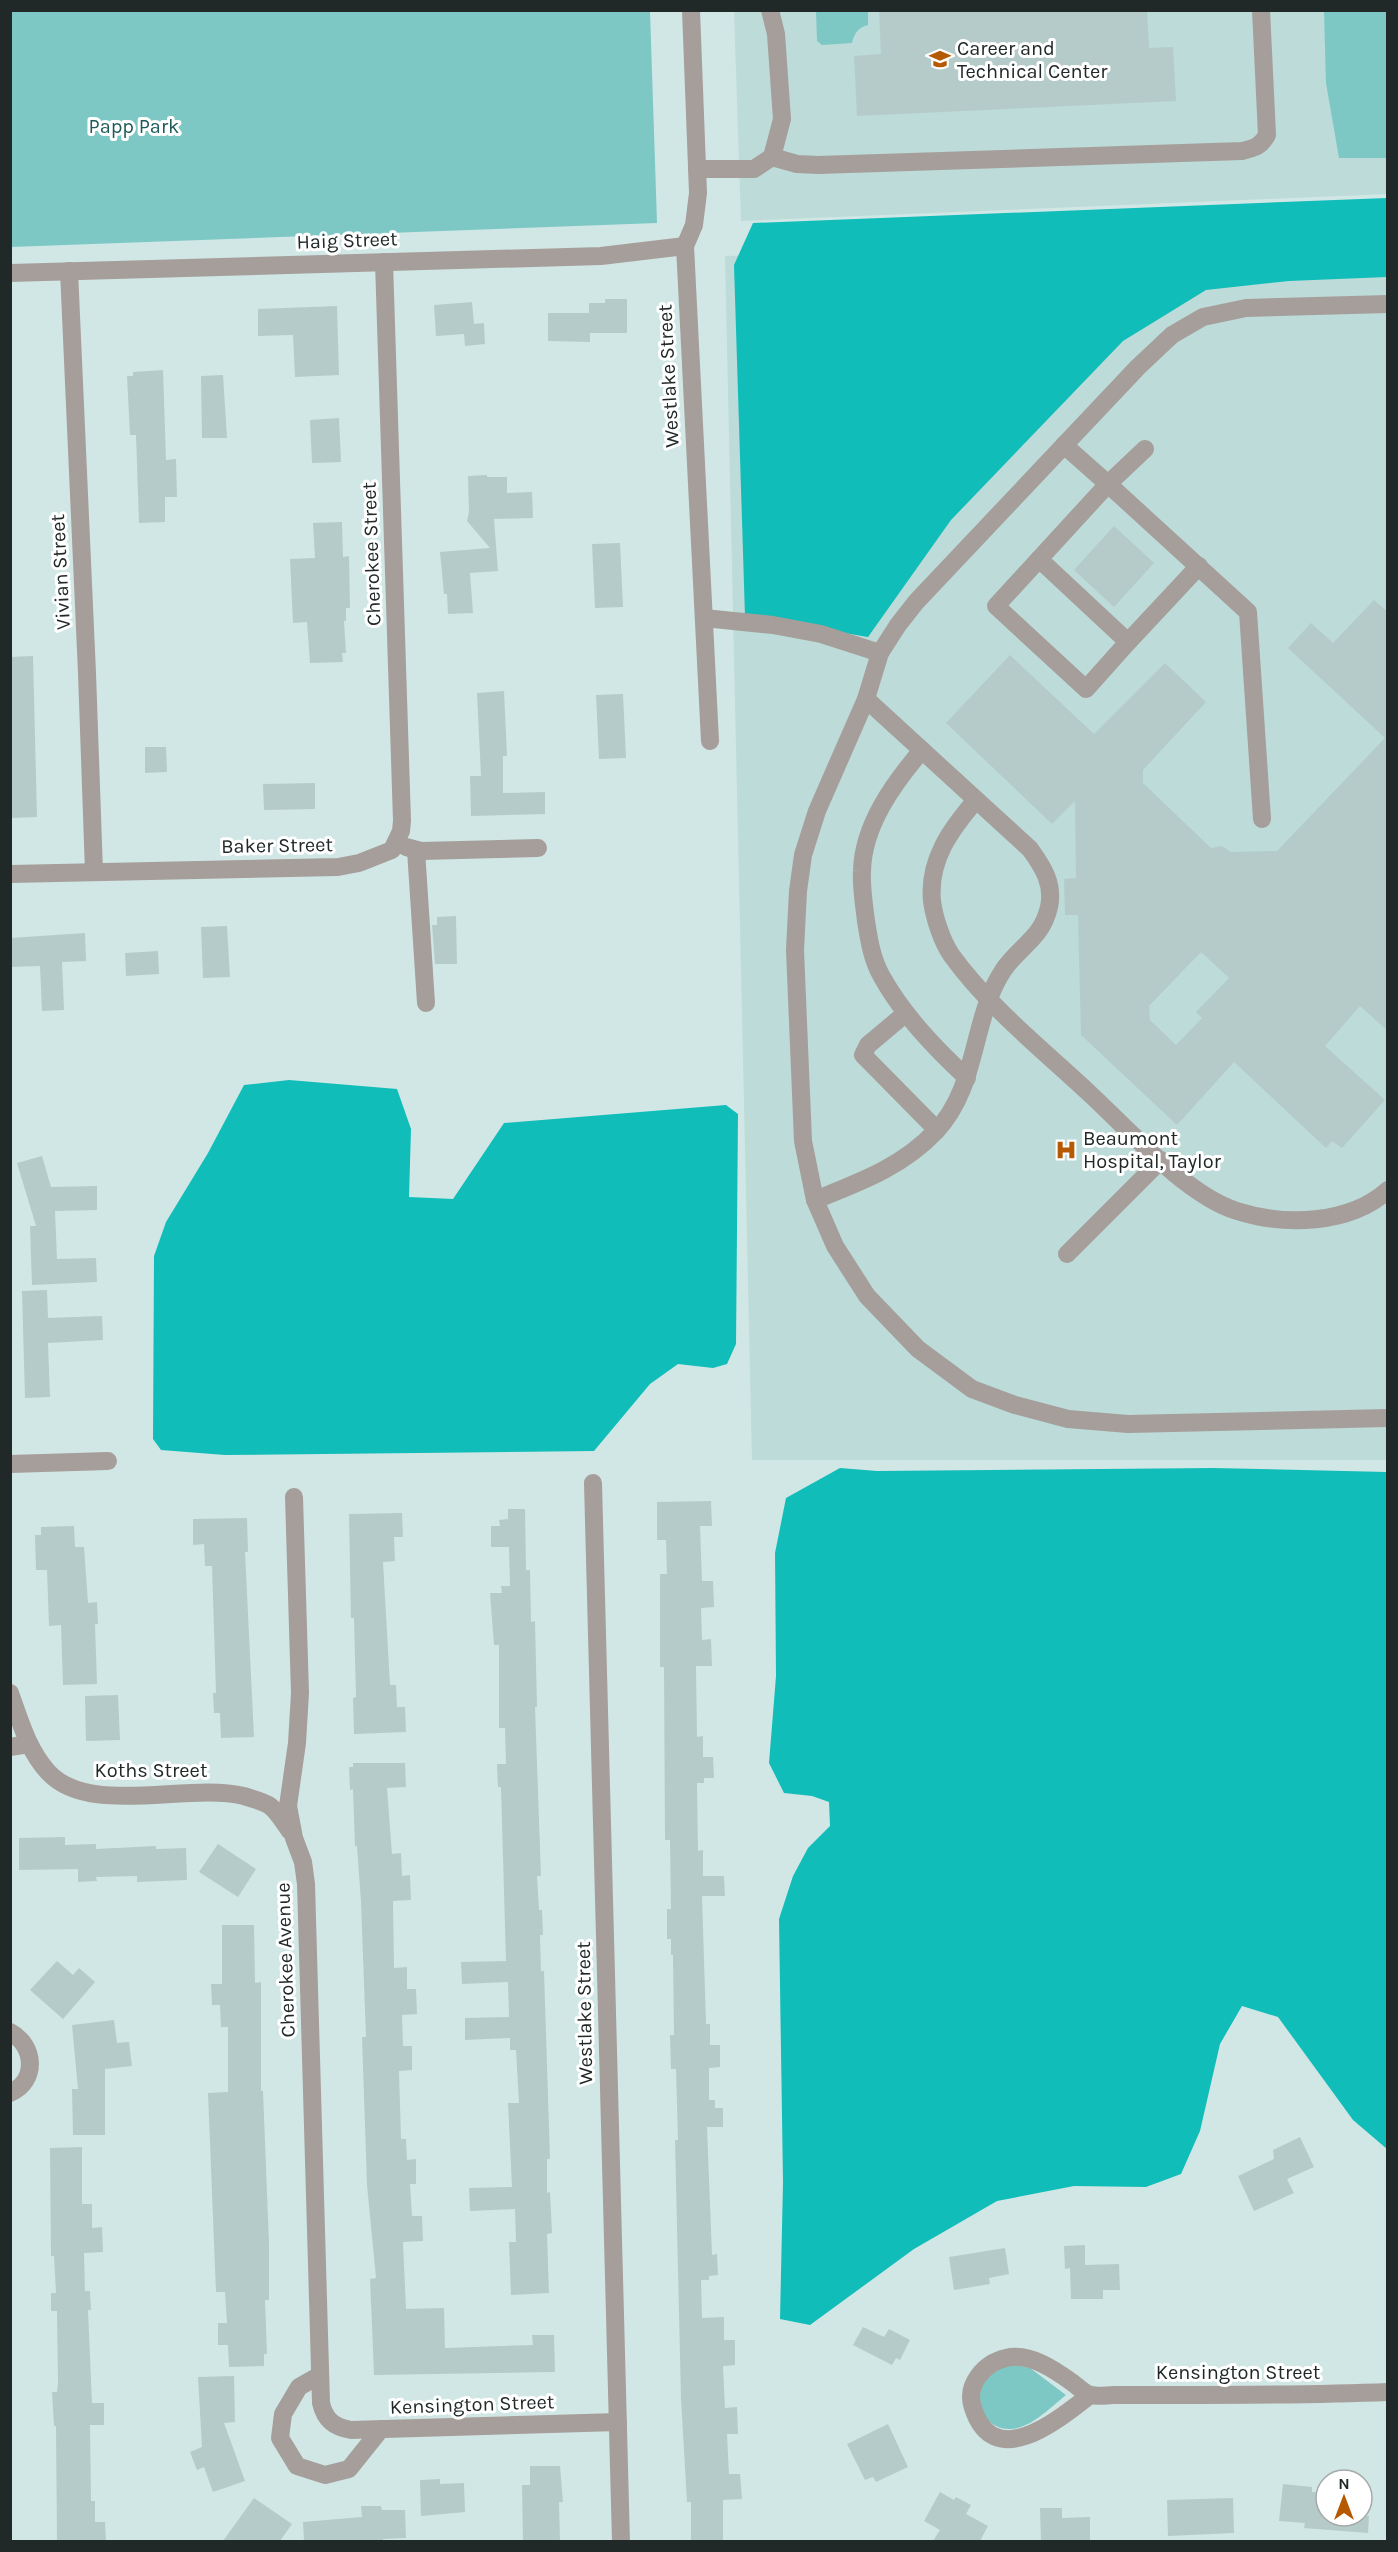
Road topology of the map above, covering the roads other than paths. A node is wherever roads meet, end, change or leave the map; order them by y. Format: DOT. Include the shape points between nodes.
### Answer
graph roads {
  1 [pos="691,10"];
  2 [pos="770,10"];
  3 [pos="1261,10"];
  4 [pos="772,157"];
  5 [pos="697,169"];
  6 [pos="685,246"];
  7 [pos="384,262"];
  8 [pos="69,271"];
  9 [pos="10,273"];
  10 [pos="1388,304"];
  11 [pos="1064,445"];
  12 [pos="1145,449"];
  13 [pos="1108,484"];
  14 [pos="1039,559"];
  15 [pos="1199,566"];
  16 [pos="704,618"];
  17 [pos="1128,642"];
  18 [pos="880,653"];
  19 [pos="866,699"];
  20 [pos="711,741"];
  21 [pos="922,750"];
  22 [pos="976,800"];
  23 [pos="1262,819"];
  24 [pos="396,844"];
  25 [pos="538,848"];
  26 [pos="416,850"];
  27 [pos="94,872"];
  28 [pos="10,874"];
  29 [pos="990,1000"];
  30 [pos="426,1003"];
  31 [pos="906,1013"];
  32 [pos="967,1078"];
  33 [pos="937,1130"];
  34 [pos="1161,1160"];
  35 [pos="1385,1198"];
  36 [pos="815,1200"];
  37 [pos="1067,1254"];
  38 [pos="1388,1418"];
  39 [pos="108,1461"];
  40 [pos="10,1464"];
  41 [pos="593,1483"];
  42 [pos="294,1497"];
  43 [pos="10,1693"];
  44 [pos="29,1744"];
  45 [pos="10,1747"];
  46 [pos="294,1838"];
  47 [pos="10,2032"];
  48 [pos="10,2093"];
  49 [pos="320,2375"];
  50 [pos="1388,2392"];
  51 [pos="1090,2395"];
  52 [pos="331,2422"];
  53 [pos="618,2422"];
  54 [pos="381,2429"];
  55 [pos="621,2541"];
  1 -- 5 [label="street, Westlake Street"];
  2 -- 4 [label="street" via="776,34 782,119"];
  3 -- 4 [label="street" via="1268,122 1267,135 1254,148 818,165"];
  4 -- 5 [label="street" via="754,169"];
  5 -- 6 [label="street, Westlake Street" via="694,225"];
  6 -- 7 [label="street, Haig Street" via="602,256"];
  6 -- 16 [label="street, Westlake Street"];
  7 -- 8 [label="street, Haig Street"];
  7 -- 24 [label="street, Cherokee Street" via="402,821"];
  8 -- 9 [label="street, Haig Street"];
  8 -- 27 [label="street, Vivian Street"];
  10 -- 11 [label="street" via="1246,309 1203,317 1172,335"];
  11 -- 13 [label="street"];
  11 -- 18 [label="street" via="916,602"];
  12 -- 13 [label="street"];
  13 -- 14 [label="street"];
  13 -- 15 [label="street"];
  14 -- 17 [label="street"];
  14 -- 17 [label="street" via="996,606 1086,689"];
  15 -- 17 [label="street"];
  15 -- 23 [label="street" via="1248,612"];
  16 -- 18 [label="street" via="821,634"];
  16 -- 20 [label="street, Westlake Street"];
  18 -- 19 [label="street"];
  19 -- 21 [label="street"];
  19 -- 36 [label="street" via="818,811 803,855 798,891 795,950 803,1141"];
  21 -- 22 [label="street"];
  21 -- 31 [label="street" via="884,801 868,835 861,868 870,945 881,976"];
  22 -- 29 [label="street" via="943,844 934,871 932,901 950,954"];
  22 -- 29 [label="street" via="1030,849 1050,885 1049,906 1041,929 1004,969"];
  24 -- 26 [label="street"];
  24 -- 27 [label="street, Baker Street" via="380,856 338,867"];
  25 -- 26 [label="street"];
  26 -- 30 [label="street"];
  27 -- 28 [label="street, Baker Street"];
  29 -- 32 [label="street"];
  29 -- 34 [label="street"];
  31 -- 32 [label="street"];
  31 -- 33 [label="street" via="868,1045 863,1055"];
  32 -- 33 [label="street" via="954,1107"];
  33 -- 36 [label="street" via="903,1161"];
  34 -- 35 [label="street" via="1204,1197 1236,1211 1273,1220 1310,1220 1348,1212"];
  34 -- 37 [label="street"];
  36 -- 38 [label="street" via="835,1246 867,1296 918,1349 972,1389 1015,1406 1068,1419 1128,1424"];
  39 -- 40 [label="street"];
  41 -- 53 [label="street, Westlake Street"];
  42 -- 46 [label="street, Cherokee Avenue" via="300,1693 288,1806"];
  43 -- 44 [label="street, Koths Street"];
  44 -- 45 [label="street"];
  44 -- 46 [label="street, Koths Street" via="50,1774 78,1791 102,1795 236,1794 270,1806"];
  46 -- 49 [label="street, Cherokee Avenue" via="306,1884"];
  47 -- 48 [label="street" via="19,2036 30,2059 25,2083"];
  49 -- 52 [label="street, Cherokee Avenue" via="321,2403"];
  49 -- 54 [label="street" via="299,2387 282,2414 280,2438 297,2466 325,2475 349,2469"];
  50 -- 51 [label="street, Kensington Street"];
  51 -- 51 [label="street" via="1042,2363 1007,2357 980,2373 973,2384 971,2401 977,2420 991,2436 1013,2440 1042,2429"];
  52 -- 54 [label="street, Kensington Street" via="351,2430"];
  53 -- 54 [label="street, Kensington Street"];
  53 -- 55 [label="street, Westlake Street"];
}
